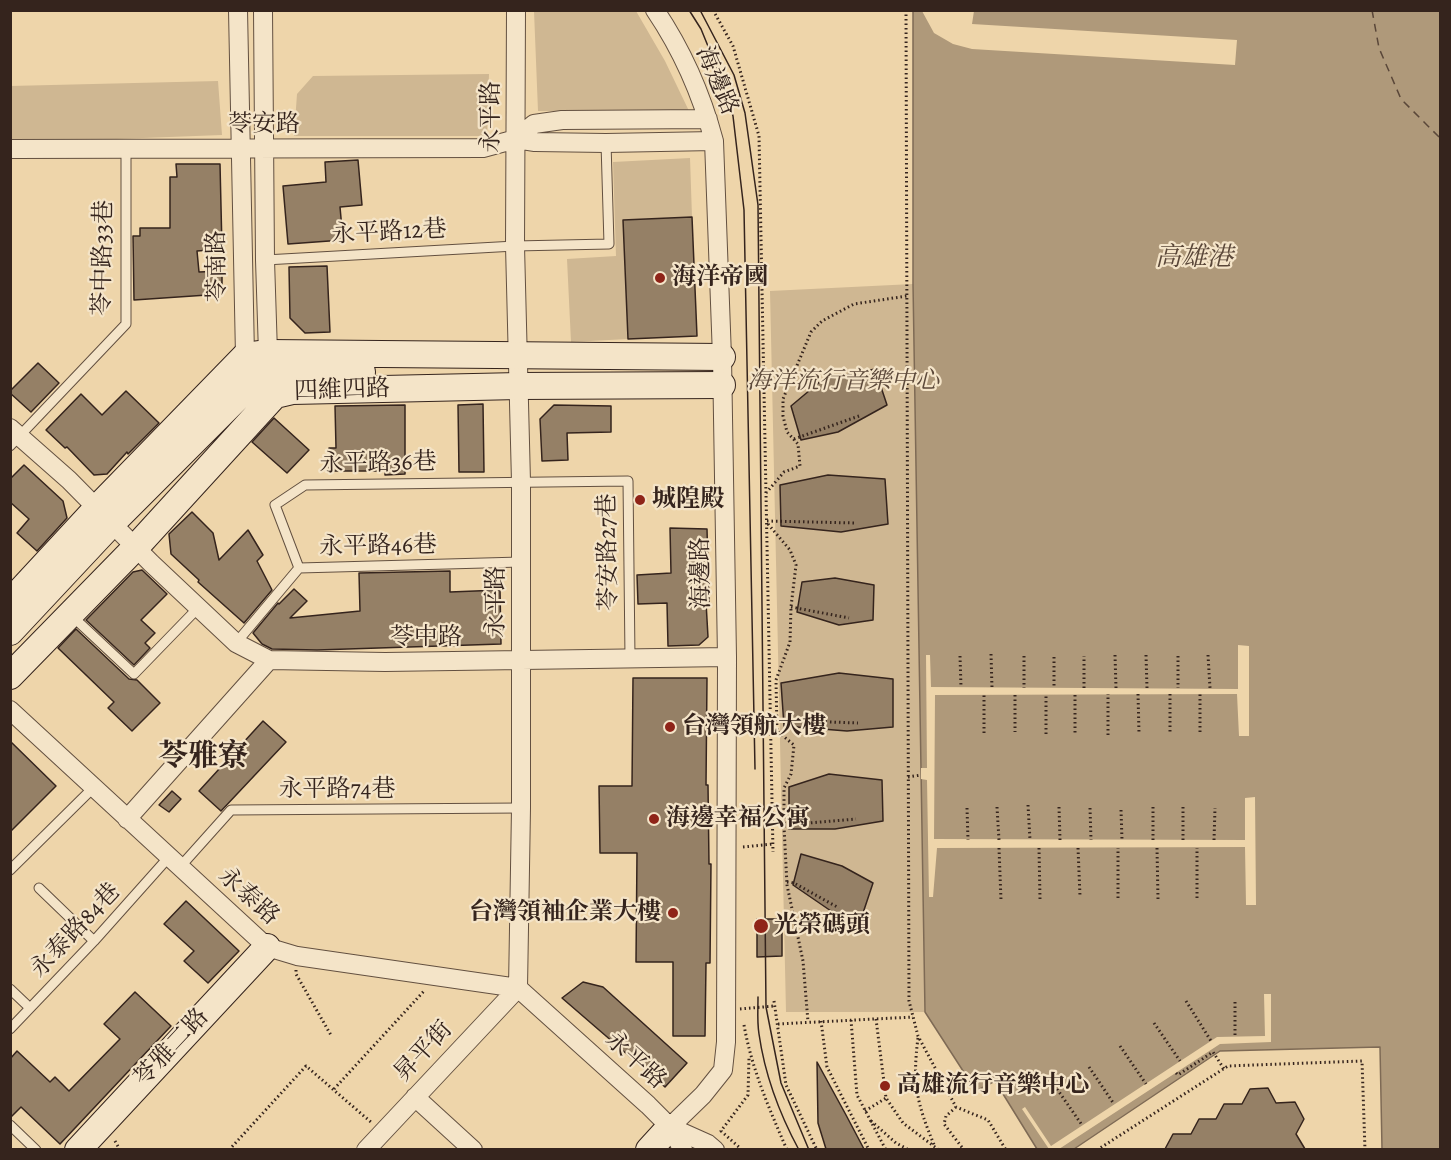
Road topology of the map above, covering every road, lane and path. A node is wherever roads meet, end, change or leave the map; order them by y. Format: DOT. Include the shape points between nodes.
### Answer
graph roads {
  1 [pos="238,10"];
  2 [pos="263,10"];
  3 [pos="516,10"];
  4 [pos="655,10"];
  5 [pos="713,10"];
  6 [pos="906,10"];
  7 [pos="708,118"];
  8 [pos="516,139"];
  9 [pos="714,141"];
  10 [pos="606,143"];
  11 [pos="126,148"];
  12 [pos="10,149"];
  13 [pos="264,149"];
  14 [pos="239,150"];
  15 [pos="515,246"];
  16 [pos="265,260"];
  17 [pos="907,296"];
  18 [pos="258,361"];
  19 [pos="519,371"];
  20 [pos="722,371"];
  21 [pos="275,395"];
  22 [pos="859,416"];
  23 [pos="14,437"];
  24 [pos="794,439"];
  25 [pos="520,482"];
  26 [pos="766,493"];
  27 [pos="105,516"];
  28 [pos="767,522"];
  29 [pos="855,523"];
  30 [pos="136,548"];
  31 [pos="520,562"];
  32 [pos="299,568"];
  33 [pos="10,602"];
  34 [pos="791,606"];
  35 [pos="198,608"];
  36 [pos="70,614"];
  37 [pos="849,618"];
  38 [pos="10,632"];
  39 [pos="236,643"];
  40 [pos="992,654"];
  41 [pos="1115,655"];
  42 [pos="1146,655"];
  43 [pos="1208,655"];
  44 [pos="960,656"];
  45 [pos="1024,656"];
  46 [pos="1084,656"];
  47 [pos="1178,656"];
  48 [pos="727,657"];
  49 [pos="1054,657"];
  50 [pos="630,658"];
  51 [pos="270,660"];
  52 [pos="521,661"];
  53 [pos="10,676"];
  54 [pos="961,687"];
  55 [pos="992,688"];
  56 [pos="1024,688"];
  57 [pos="1054,688"];
  58 [pos="1084,688"];
  59 [pos="1116,688"];
  60 [pos="1146,688"];
  61 [pos="1178,688"];
  62 [pos="1210,688"];
  63 [pos="1108,694"];
  64 [pos="1138,694"];
  65 [pos="1170,694"];
  66 [pos="1200,694"];
  67 [pos="984,695"];
  68 [pos="1015,695"];
  69 [pos="1046,695"];
  70 [pos="1075,695"];
  71 [pos="10,710"];
  72 [pos="776,720"];
  73 [pos="858,723"];
  74 [pos="1015,732"];
  75 [pos="1200,732"];
  76 [pos="984,733"];
  77 [pos="1170,733"];
  78 [pos="1046,734"];
  79 [pos="1075,734"];
  80 [pos="1139,734"];
  81 [pos="1108,735"];
  82 [pos="921,776"];
  83 [pos="908,777"];
  84 [pos="93,788"];
  85 [pos="1028,805"];
  86 [pos="998,807"];
  87 [pos="1059,807"];
  88 [pos="1153,807"];
  89 [pos="1183,807"];
  90 [pos="521,808"];
  91 [pos="967,808"];
  92 [pos="1090,808"];
  93 [pos="1215,808"];
  94 [pos="1121,810"];
  95 [pos="127,819"];
  96 [pos="856,819"];
  97 [pos="784,825"];
  98 [pos="969,840"];
  99 [pos="999,840"];
  100 [pos="1030,840"];
  101 [pos="1060,840"];
  102 [pos="1090,840"];
  103 [pos="1122,840"];
  104 [pos="1153,840"];
  105 [pos="1184,840"];
  106 [pos="1215,840"];
  107 [pos="773,844"];
  108 [pos="748,847"];
  109 [pos="999,848"];
  110 [pos="1039,848"];
  111 [pos="1078,848"];
  112 [pos="1118,848"];
  113 [pos="1157,848"];
  114 [pos="1197,848"];
  115 [pos="727,849"];
  116 [pos="748,852"];
  117 [pos="773,852"];
  118 [pos="174,863"];
  119 [pos="10,870"];
  120 [pos="787,882"];
  121 [pos="39,888"];
  122 [pos="1080,896"];
  123 [pos="1118,898"];
  124 [pos="1197,898"];
  125 [pos="1040,899"];
  126 [pos="1158,899"];
  127 [pos="1001,900"];
  128 [pos="839,908"];
  129 [pos="94,941"];
  130 [pos="267,946"];
  131 [pos="297,956"];
  132 [pos="438,976"];
  133 [pos="518,988"];
  134 [pos="10,989"];
  135 [pos="774,1000"];
  136 [pos="1186,1000"];
  137 [pos="749,1001"];
  138 [pos="1235,1002"];
  139 [pos="774,1006"];
  140 [pos="30,1008"];
  141 [pos="749,1008"];
  142 [pos="734,1009"];
  143 [pos="913,1017"];
  144 [pos="876,1019"];
  145 [pos="851,1020"];
  146 [pos="808,1022"];
  147 [pos="821,1022"];
  148 [pos="1154,1023"];
  149 [pos="778,1024"];
  150 [pos="10,1029"];
  151 [pos="918,1036"];
  152 [pos="1235,1036"];
  153 [pos="332,1037"];
  154 [pos="1211,1041"];
  155 [pos="1120,1046"];
  156 [pos="749,1056"];
  157 [pos="1180,1061"];
  158 [pos="1089,1066"];
  159 [pos="1224,1069"];
  160 [pos="1176,1072"];
  161 [pos="1146,1084"];
  162 [pos="334,1089"];
  163 [pos="1057,1089"];
  164 [pos="415,1097"];
  165 [pos="886,1098"];
  166 [pos="1114,1104"];
  167 [pos="956,1107"];
  168 [pos="865,1111"];
  169 [pos="869,1120"];
  170 [pos="10,1125"];
  171 [pos="1082,1125"];
  172 [pos="670,1127"];
  173 [pos="383,1132"];
  174 [pos="36,1149"];
  175 [pos="78,1149"];
  176 [pos="229,1149"];
  177 [pos="366,1149"];
  178 [pos="473,1149"];
  179 [pos="649,1149"];
  180 [pos="683,1149"];
  181 [pos="715,1149"];
  182 [pos="742,1149"];
  183 [pos="788,1149"];
  184 [pos="817,1149"];
  185 [pos="869,1149"];
  186 [pos="886,1149"];
  187 [pos="909,1149"];
  188 [pos="936,1149"];
  189 [pos="964,1149"];
  190 [pos="1006,1149"];
  191 [pos="1097,1149"];
  192 [pos="1365,1149"];
  1 -- 14 [label="street, 苓南路"];
  2 -- 13 [label="street, 苓南路"];
  3 -- 8 [label="street, 永平路"];
  4 -- 7 [label="street, 海邊路" via="695,84"];
  5 -- 26 [label="path" via="734,46 759,136"];
  6 -- 17 [label="path"];
  7 -- 8 [label="street, 苓安路" via="562,120 534,124"];
  7 -- 9 [label="street, 海邊路"];
  8 -- 10 [label="street, 苓安路"];
  8 -- 13 [label="street, 苓安路" via="483,148"];
  8 -- 15 [label="street, 永平路"];
  9 -- 10 [label="street, 苓安路"];
  9 -- 20 [label="street, 海邊路"];
  10 -- 15 [label="lane, 永平路12巷" via="609,244"];
  11 -- 12 [label="street, 苓安路"];
  11 -- 14 [label="street, 苓安路"];
  11 -- 23 [label="lane, 苓中路33巷" via="126,324"];
  13 -- 14 [label="street, 苓安路"];
  13 -- 16 [label="street, 苓南路"];
  14 -- 18 [label="street, 苓南路"];
  15 -- 16 [label="lane, 永平路12巷"];
  15 -- 19 [label="street, 永平路"];
  16 -- 18 [label="street, 苓南路"];
  17 -- 24 [label="path" via="854,304 822,321 811,332 783,399 783,416"];
  17 -- 83 [label="path"];
  18 -- 19 [label="street, 四維四路"];
  18 -- 21 [label="street, 苓南路"];
  18 -- 27 [label="street, 四維四路"];
  19 -- 20 [label="street, 四維四路"];
  19 -- 21 [label="street, 四維四路"];
  19 -- 25 [label="street, 永平路"];
  20 -- 48 [label="street, 海邊路"];
  21 -- 30 [label="street, 四維四路"];
  22 -- 24 [label="path"];
  23 -- 27 [label="street, 苓中路" via="69,480"];
  24 -- 26 [label="path" via="801,466 784,472"];
  25 -- 31 [label="street, 永平路"];
  25 -- 32 [label="lane, 永平路36巷" via="305,485 275,505"];
  25 -- 50 [label="lane, 苓安路27巷" via="628,481"];
  26 -- 28 [label="path"];
  27 -- 30 [label="street, 苓中路"];
  27 -- 33 [label="street, 四維四路"];
  27 -- 38 [label="street, 四維四路"];
  28 -- 29 [label="path"];
  28 -- 34 [label="path" via="790,550 796,566"];
  28 -- 107 [label="path"];
  30 -- 35 [label="street, 苓中路"];
  30 -- 36 [label="street, 四維四路"];
  31 -- 32 [label="lane, 永平路46巷"];
  31 -- 52 [label="street, 永平路"];
  32 -- 39 [label="lane, 永平路46巷"];
  34 -- 37 [label="path"];
  34 -- 72 [label="path" via="790,642 776,680"];
  35 -- 36 [label="lane" via="134,674"];
  35 -- 39 [label="street, 苓中路"];
  36 -- 53 [label="street, 四維四路"];
  39 -- 51 [label="street, 苓中路"];
  40 -- 55 [label="path"];
  41 -- 59 [label="path"];
  42 -- 60 [label="path"];
  43 -- 62 [label="path"];
  44 -- 54 [label="path"];
  45 -- 56 [label="path"];
  46 -- 58 [label="path"];
  47 -- 61 [label="path"];
  48 -- 50 [label="street, 苓中路"];
  48 -- 115 [label="street, 海邊路"];
  49 -- 57 [label="path"];
  50 -- 52 [label="street, 苓中路"];
  51 -- 52 [label="street, 苓中路"];
  51 -- 95 [label="street"];
  52 -- 90 [label="street, 永平路"];
  63 -- 81 [label="path"];
  64 -- 80 [label="path"];
  65 -- 77 [label="path"];
  66 -- 75 [label="path"];
  67 -- 76 [label="path"];
  68 -- 74 [label="path"];
  69 -- 78 [label="path"];
  70 -- 79 [label="path"];
  71 -- 84 [label="street, 永泰路"];
  72 -- 73 [label="path"];
  72 -- 97 [label="path" via="777,731 794,745 791,774 784,788"];
  82 -- 83 [label="path"];
  83 -- 143 [label="path" via="909,1001"];
  84 -- 95 [label="street, 永泰路"];
  84 -- 119 [label="lane"];
  85 -- 100 [label="path"];
  86 -- 99 [label="path"];
  87 -- 101 [label="path"];
  88 -- 104 [label="path"];
  89 -- 105 [label="path"];
  90 -- 118 [label="lane, 永平路74巷" via="231,810"];
  90 -- 133 [label="street, 永平路"];
  91 -- 98 [label="path"];
  92 -- 102 [label="path"];
  93 -- 106 [label="path"];
  94 -- 103 [label="path"];
  95 -- 118 [label="street, 永泰路"];
  96 -- 97 [label="path"];
  97 -- 120 [label="path"];
  107 -- 108 [label="path"];
  107 -- 117 [label="path"];
  108 -- 115 [label="path"];
  108 -- 116 [label="path"];
  109 -- 127 [label="path"];
  110 -- 125 [label="path"];
  111 -- 122 [label="path"];
  112 -- 123 [label="path"];
  113 -- 126 [label="path"];
  114 -- 124 [label="path"];
  115 -- 142 [label="street, 海邊路"];
  118 -- 129 [label="lane, 永泰路84巷"];
  118 -- 130 [label="street, 永泰路"];
  120 -- 128 [label="path"];
  120 -- 146 [label="path" via="803,961"];
  121 -- 129 [label="lane"];
  129 -- 140 [label="lane, 永泰路84巷"];
  130 -- 131 [label="street, 永泰路"];
  130 -- 175 [label="street, 苓雅二路"];
  131 -- 132 [label="street, 永泰路"];
  131 -- 153 [label="path" via="296,974"];
  132 -- 133 [label="street, 永泰路"];
  132 -- 162 [label="path"];
  133 -- 164 [label="street, 昇平街"];
  133 -- 172 [label="street, 永平路"];
  134 -- 140 [label="lane"];
  135 -- 139 [label="path"];
  136 -- 154 [label="path"];
  137 -- 141 [label="path"];
  138 -- 152 [label="path"];
  139 -- 141 [label="path"];
  139 -- 149 [label="path"];
  140 -- 150 [label="lane, 永泰路84巷"];
  141 -- 142 [label="path"];
  142 -- 156 [label="path"];
  142 -- 172 [label="street, 海邊路" via="723,1070 704,1095"];
  143 -- 144 [label="path"];
  143 -- 151 [label="path"];
  144 -- 145 [label="path"];
  144 -- 165 [label="path"];
  145 -- 147 [label="path"];
  145 -- 168 [label="path" via="857,1095"];
  146 -- 147 [label="path"];
  146 -- 149 [label="path"];
  147 -- 185 [label="path" via="827,1067"];
  148 -- 157 [label="path"];
  149 -- 184 [label="path" via="786,1084"];
  151 -- 167 [label="path"];
  151 -- 188 [label="path" via="914,1068 918,1106"];
  155 -- 161 [label="path"];
  156 -- 182 [label="path" via="747,1095 721,1131"];
  156 -- 183 [label="path"];
  158 -- 166 [label="path"];
  159 -- 160 [label="path" via="1213,1052 1178,1075"];
  159 -- 191 [label="path"];
  159 -- 192 [label="path" via="1362,1061"];
  162 -- 173 [label="path"];
  162 -- 176 [label="path" via="306,1065"];
  163 -- 171 [label="path"];
  164 -- 173 [label="street, 昇平街"];
  164 -- 178 [label="street"];
  165 -- 168 [label="path"];
  165 -- 188 [label="path" via="903,1123"];
  167 -- 189 [label="path" via="944,1124"];
  167 -- 190 [label="path" via="988,1120"];
  168 -- 169 [label="path"];
  169 -- 186 [label="path"];
  169 -- 187 [label="path"];
  170 -- 174 [label="lane"];
  172 -- 179 [label="street"];
  172 -- 180 [label="street"];
  172 -- 181 [label="street"];
  173 -- 177 [label="street, 昇平街"];
}
